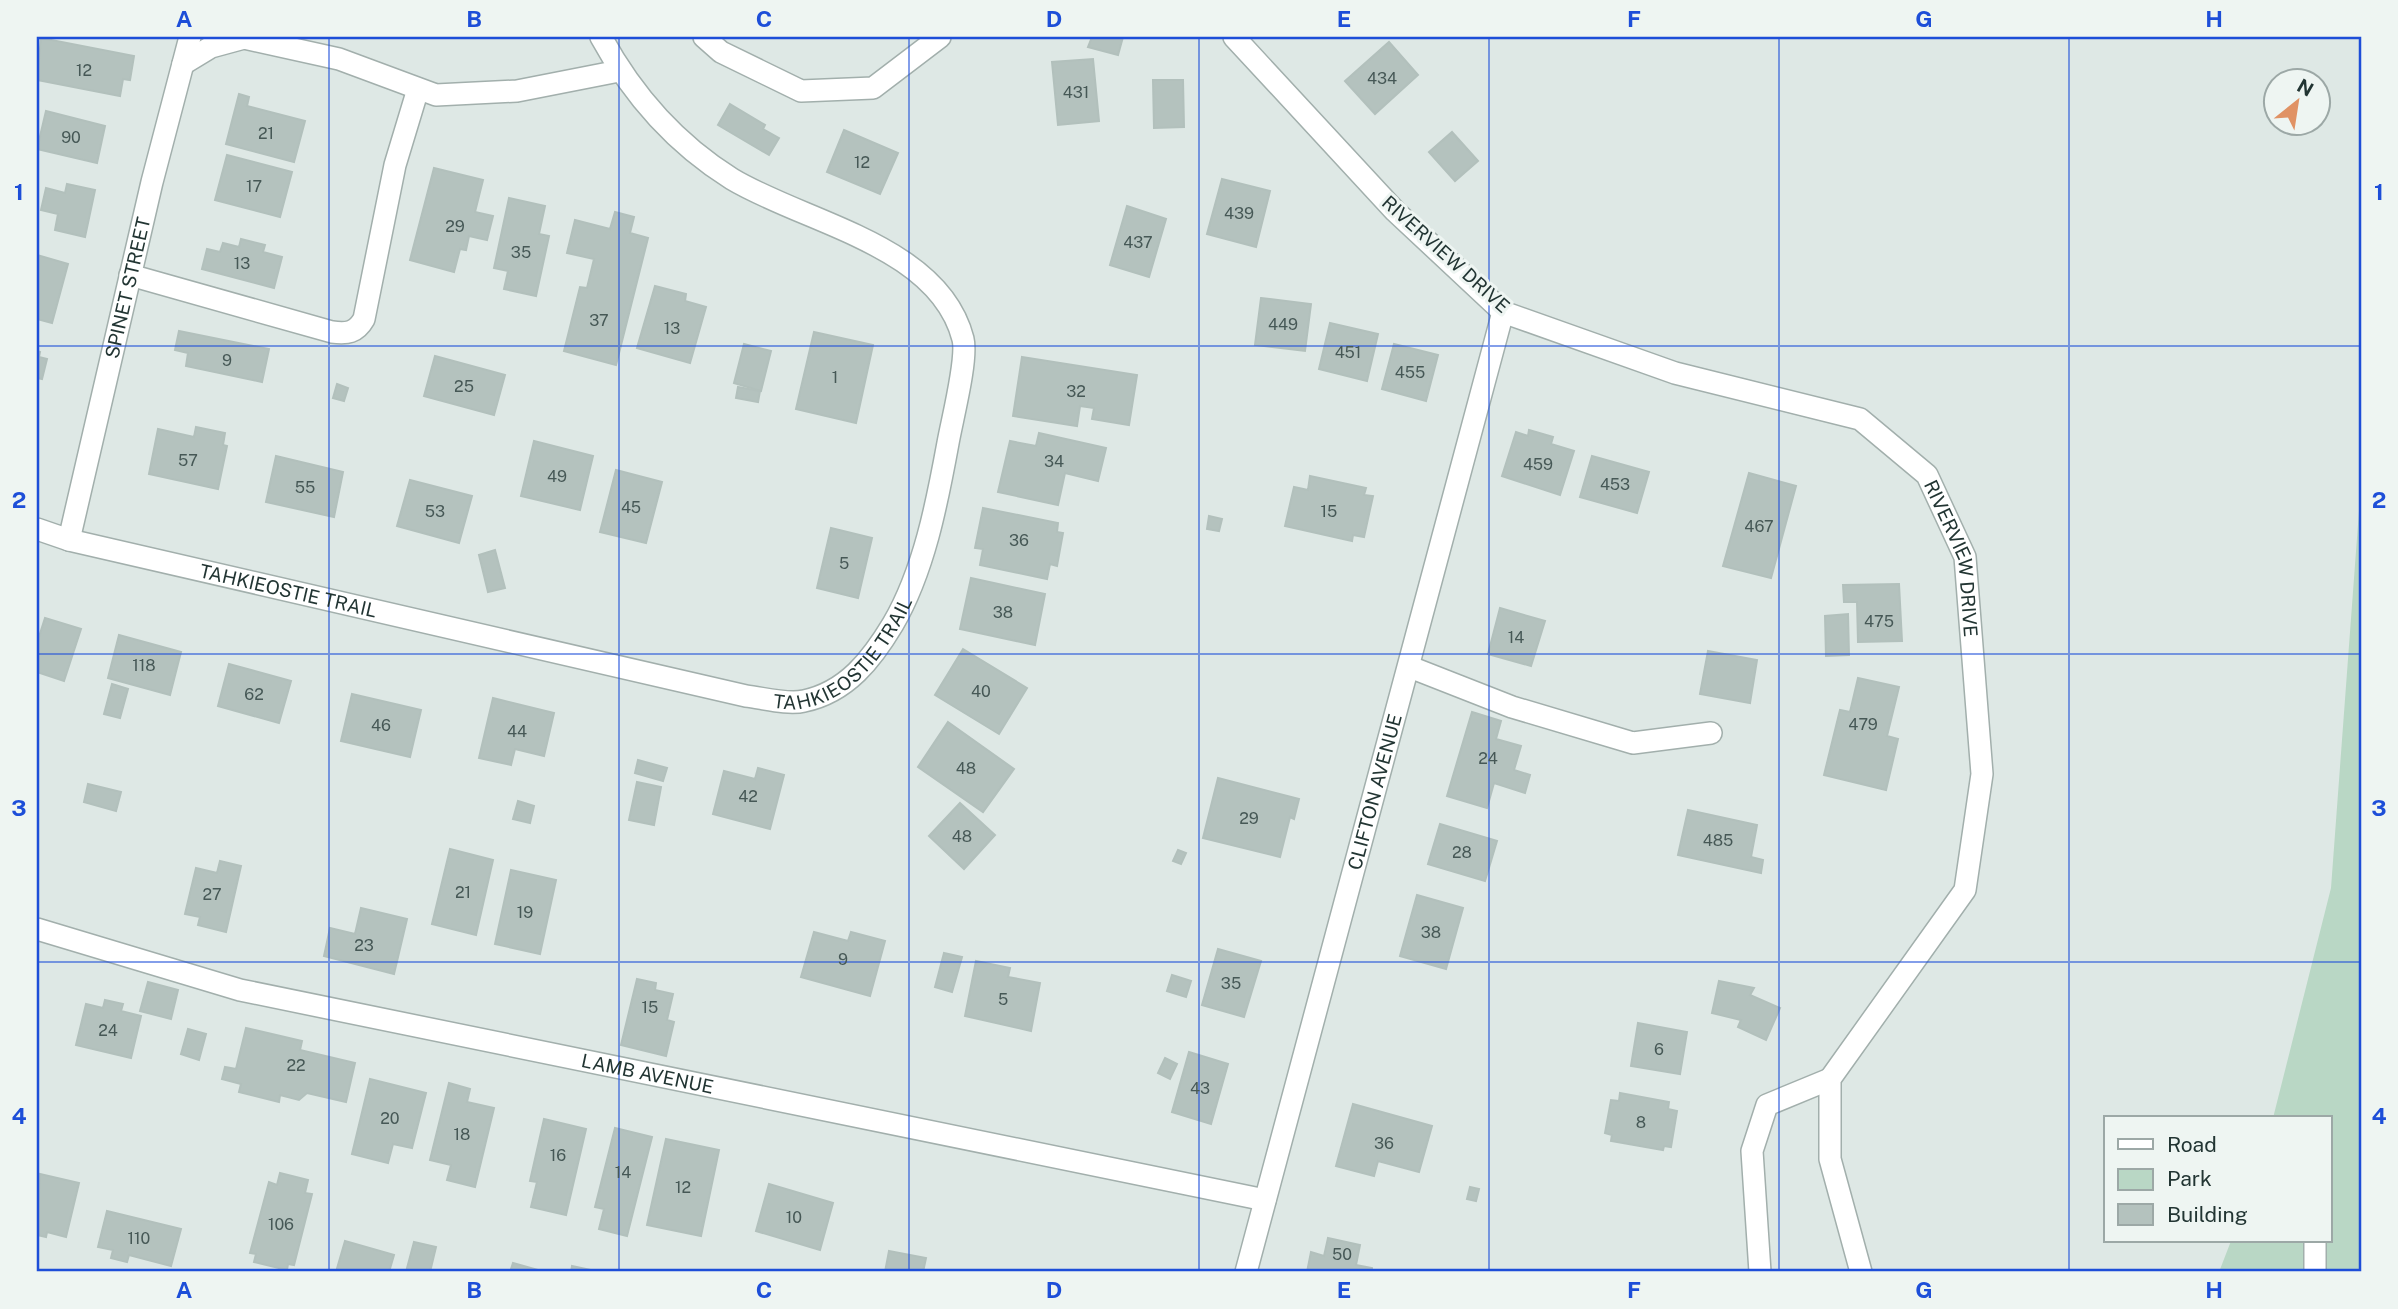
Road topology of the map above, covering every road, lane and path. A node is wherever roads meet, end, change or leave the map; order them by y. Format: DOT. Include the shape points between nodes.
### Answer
graph roads {
  1 [pos="190,37"];
  2 [pos="601,37"];
  3 [pos="704,37"];
  4 [pos="940,37"];
  5 [pos="1234,37"];
  6 [pos="722,44"];
  7 [pos="183,64"];
  8 [pos="619,71"];
  9 [pos="418,89"];
  10 [pos="130,275"];
  11 [pos="1503,312"];
  12 [pos="37,529"];
  13 [pos="69,540"];
  14 [pos="1410,667"];
  15 [pos="1711,733"];
  16 [pos="37,929"];
  17 [pos="1830,1079"];
  18 [pos="1265,1200"];
  19 [pos="2315,1242"];
  20 [pos="1247,1272"];
  21 [pos="1760,1272"];
  22 [pos="1861,1272"];
  23 [pos="2315,1272"];
  1 -- 7 [label="street, SPINET STREET"];
  2 -- 8 [label="street, TAHKIEOSTIE TRAIL"];
  3 -- 6 [label="street"];
  4 -- 6 [label="street" via="873,88 801,91"];
  5 -- 11 [label="street, RIVERVIEW DRIVE" via="1395,211"];
  7 -- 9 [label="street" via="211,47 244,38 339,59"];
  7 -- 10 [label="street, SPINET STREET"];
  8 -- 9 [label="street" via="517,91 436,95"];
  8 -- 13 [label="street, TAHKIEOSTIE TRAIL" via="675,137 733,179 885,251 920,273 951,305 964,342 939,491 907,601 872,659 840,687 803,702 746,696"];
  9 -- 10 [label="street" via="395,165 359,329 332,332"];
  10 -- 13 [label="street, SPINET STREET"];
  11 -- 14 [label="street, CLIFTON AVENUE"];
  11 -- 17 [label="street, RIVERVIEW DRIVE" via="1675,373 1860,419 1927,475 1965,557 1982,774 1965,890"];
  12 -- 13 [label="street, TAHKIEOSTIE TRAIL"];
  14 -- 15 [label="street" via="1512,707 1633,743"];
  14 -- 18 [label="street, CLIFTON AVENUE"];
  16 -- 18 [label="street, LAMB AVENUE" via="240,990"];
  17 -- 21 [label="street" via="1767,1105 1752,1152"];
  17 -- 22 [label="street" via="1830,1159"];
  18 -- 20 [label="street, CLIFTON AVENUE"];
  19 -- 23 [label="street"];
}
